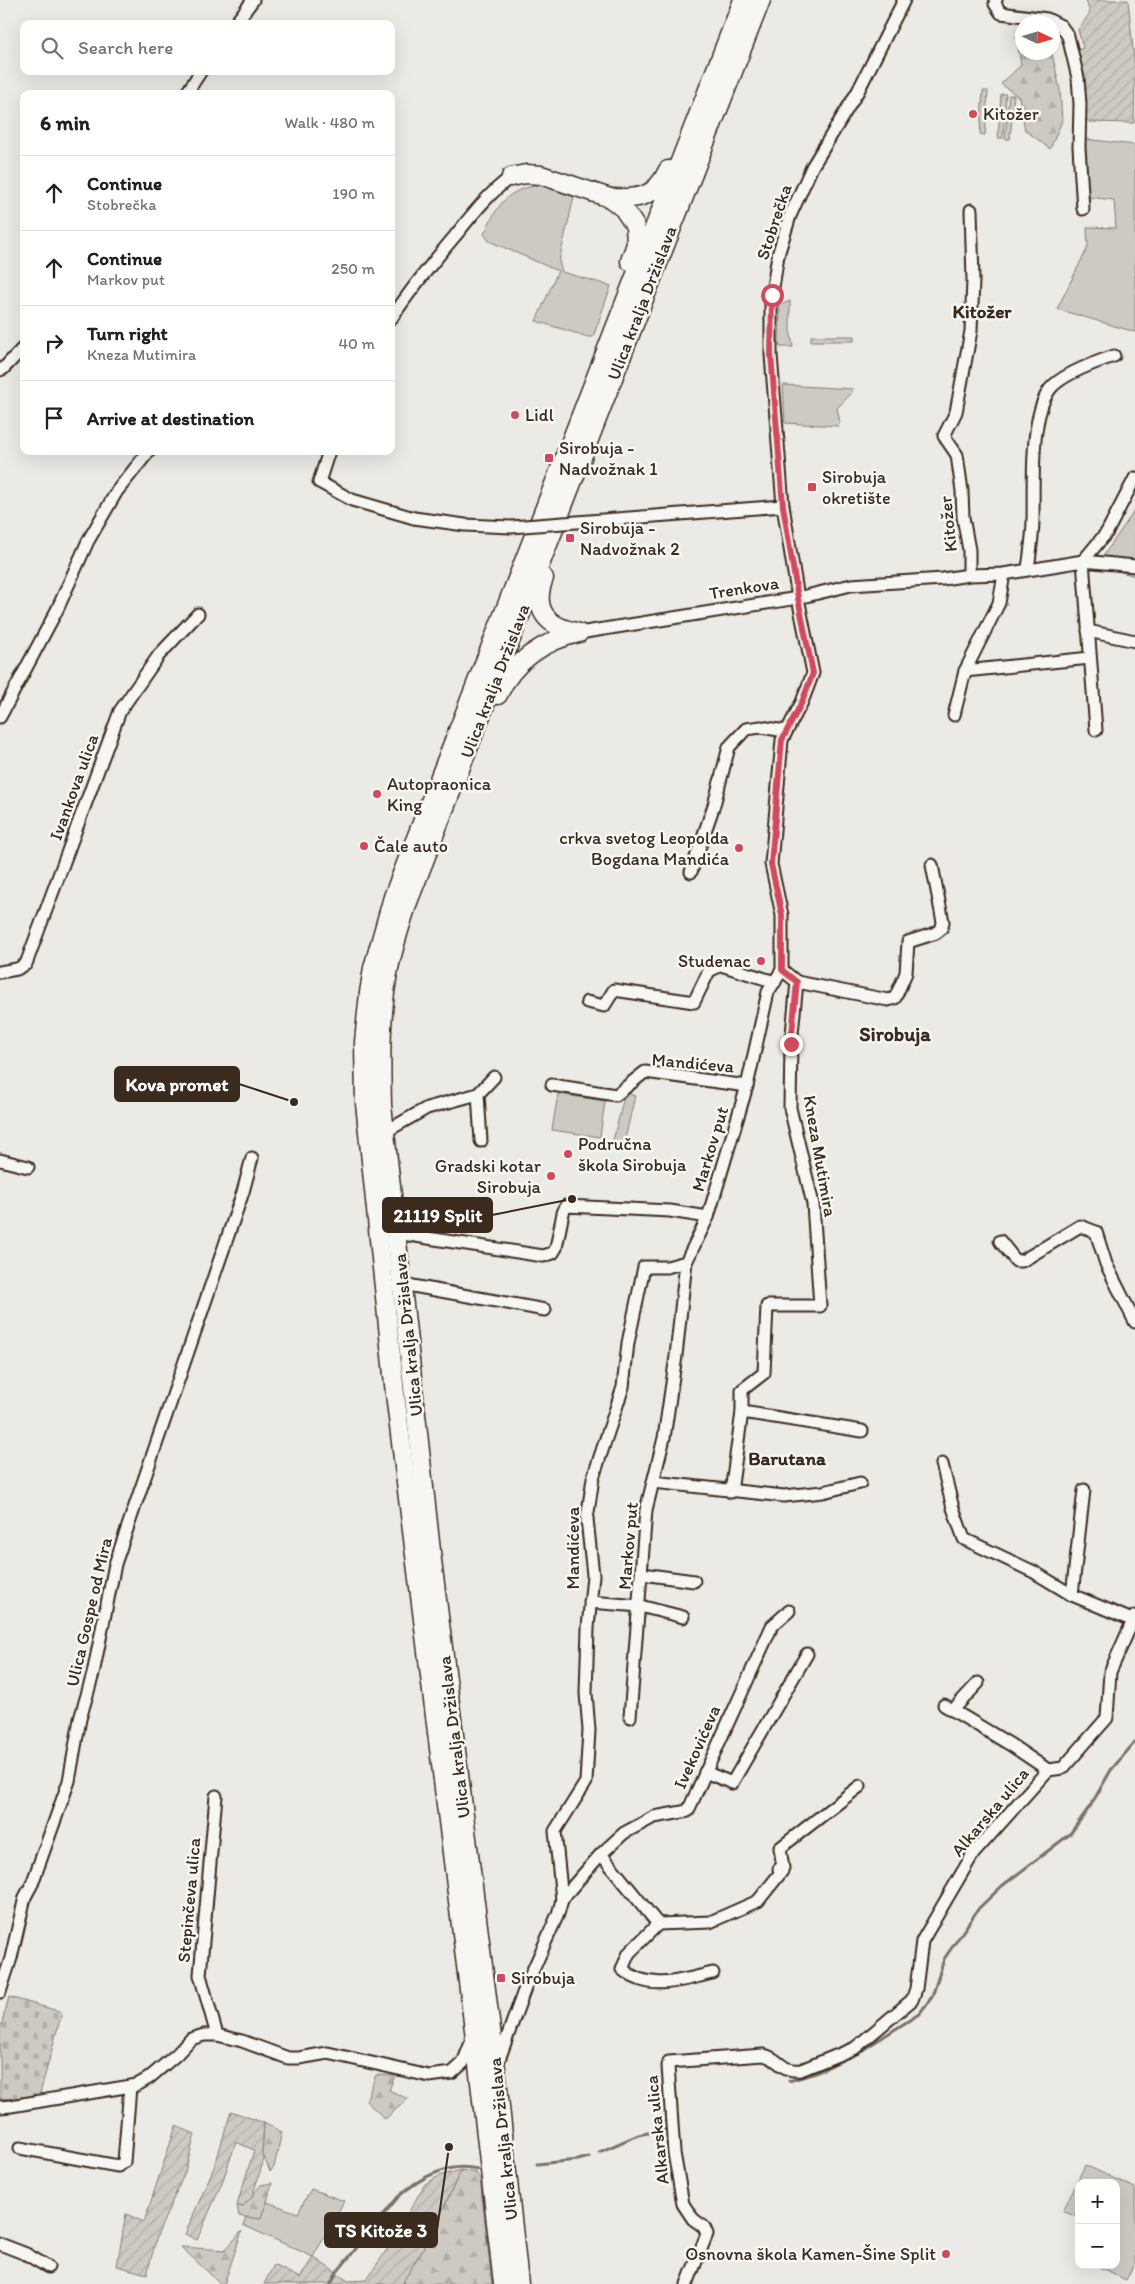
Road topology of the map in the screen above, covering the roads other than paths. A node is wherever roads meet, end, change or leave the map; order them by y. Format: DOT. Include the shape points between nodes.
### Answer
graph roads {
  1 [pos="252,0"];
  2 [pos="743,0"];
  3 [pos="761,0"];
  4 [pos="904,0"];
  5 [pos="996,0"];
  6 [pos="238,20"];
  7 [pos="198,75"];
  8 [pos="189,90"];
  9 [pos="684,151"];
  10 [pos="511,177"];
  11 [pos="610,198"];
  12 [pos="1083,209"];
  13 [pos="971,210"];
  14 [pos="395,312"];
  15 [pos="620,315"];
  16 [pos="20,351"];
  17 [pos="1114,356"];
  18 [pos="0,370"];
  19 [pos="146,455"];
  20 [pos="328,455"];
  21 [pos="1135,478"];
  22 [pos="783,506"];
  23 [pos="550,540"];
  24 [pos="1083,561"];
  25 [pos="1135,566"];
  26 [pos="1028,569"];
  27 [pos="1004,574"];
  28 [pos="969,575"];
  29 [pos="798,598"];
  30 [pos="198,614"];
  31 [pos="1088,631"];
  32 [pos="579,633"];
  33 [pos="1135,641"];
  34 [pos="1090,658"];
  35 [pos="964,671"];
  36 [pos="954,715"];
  37 [pos="0,717"];
  38 [pos="480,721"];
  39 [pos="1096,730"];
  40 [pos="785,731"];
  41 [pos="932,865"];
  42 [pos="691,872"];
  43 [pos="782,970"];
  44 [pos="0,972"];
  45 [pos="775,982"];
  46 [pos="797,982"];
  47 [pos="587,1002"];
  48 [pos="494,1077"];
  49 [pos="552,1085"];
  50 [pos="747,1086"];
  51 [pos="478,1094"];
  52 [pos="385,1132"];
  53 [pos="482,1141"];
  54 [pos="252,1158"];
  55 [pos="0,1160"];
  56 [pos="28,1167"];
  57 [pos="708,1217"];
  58 [pos="396,1233"];
  59 [pos="1000,1241"];
  60 [pos="686,1262"];
  61 [pos="402,1284"];
  62 [pos="545,1310"];
  63 [pos="1135,1322"];
  64 [pos="742,1412"];
  65 [pos="862,1431"];
  66 [pos="942,1464"];
  67 [pos="653,1482"];
  68 [pos="860,1482"];
  69 [pos="1084,1490"];
  70 [pos="731,1492"];
  71 [pos="642,1574"];
  72 [pos="694,1581"];
  73 [pos="1072,1595"];
  74 [pos="590,1602"];
  75 [pos="640,1606"];
  76 [pos="789,1611"];
  77 [pos="683,1618"];
  78 [pos="1134,1618"];
  79 [pos="806,1654"];
  80 [pos="978,1683"];
  81 [pos="630,1717"];
  82 [pos="1048,1770"];
  83 [pos="705,1772"];
  84 [pos="860,1786"];
  85 [pos="216,1796"];
  86 [pos="601,1854"];
  87 [pos="562,1900"];
  88 [pos="658,1924"];
  89 [pos="713,1973"];
  90 [pos="0,1992"];
  91 [pos="474,2030"];
  92 [pos="217,2035"];
  93 [pos="496,2069"];
  94 [pos="130,2087"];
  95 [pos="0,2106"];
  96 [pos="20,2148"];
  97 [pos="0,2244"];
  98 [pos="48,2267"];
  99 [pos="503,2284"];
  100 [pos="519,2284"];
  101 [pos="687,2284"];
  1 -- 6 [label="street"];
  2 -- 9 [label="highway, Ulica kralja Držislava"];
  3 -- 23 [label="highway, Ulica kralja Držislava"];
  4 -- 22 [label="street, Stobrečka" via="858,91 812,167 790,216 778,255 771,300 771,354"];
  5 -- 12 [label="street" via="1001,13 1046,19 1061,26 1068,36 1078,78"];
  7 -- 8 [label="street"];
  9 -- 11 [label="highway" via="674,158 654,191 632,198"];
  9 -- 15 [label="highway, Ulica kralja Držislava"];
  10 -- 11 [label="highway" via="541,175"];
  10 -- 14 [label="street" via="468,220 413,285"];
  11 -- 15 [label="highway" via="631,218 637,236 619,291"];
  13 -- 28 [label="street, Kitožer" via="971,330 956,412 944,436 957,455"];
  15 -- 91 [label="highway, Ulica kralja Držislava" via="393,896 373,968 364,1042 364,1103 395,1394"];
  16 -- 18 [label="street"];
  17 -- 26 [label="street" via="1082,366 1051,389 1038,416"];
  19 -- 37 [label="street" via="117,491 88,541 57,610"];
  20 -- 22 [label="street, bridge" via="319,482 352,500 414,518 465,525 511,527"];
  21 -- 24 [label="street" via="1108,532"];
  22 -- 29 [label="street, Stobrečka"];
  23 -- 32 [label="highway" via="554,552 540,588 543,612 551,624"];
  23 -- 38 [label="highway, Ulica kralja Držislava"];
  24 -- 25 [label="street, Trenkova"];
  24 -- 26 [label="street, Trenkova"];
  24 -- 31 [label="street"];
  26 -- 27 [label="street, Trenkova"];
  27 -- 28 [label="street, Trenkova"];
  27 -- 35 [label="street" via="999,603"];
  28 -- 29 [label="street, Trenkova" via="851,585"];
  29 -- 32 [label="street, Trenkova"];
  29 -- 40 [label="street" via="813,673 802,702"];
  30 -- 44 [label="street, Ivankova ulica" via="159,655 120,711 26,964"];
  31 -- 33 [label="street"];
  31 -- 34 [label="street"];
  32 -- 38 [label="highway" via="560,637 528,657 509,678 490,714"];
  34 -- 35 [label="street"];
  34 -- 39 [label="street"];
  35 -- 36 [label="street"];
  38 -- 52 [label="highway, Ulica kralja Držislava" via="408,902 387,978 381,1055"];
  40 -- 42 [label="street" via="746,728 729,748"];
  40 -- 43 [label="street" via="771,864 782,915"];
  41 -- 46 [label="street" via="942,928 908,942 906,973 895,998 888,1000"];
  43 -- 45 [label="street, Markov put"];
  43 -- 46 [label="street"];
  45 -- 47 [label="street" via="721,965 709,971 694,1002 614,990 604,1006"];
  45 -- 50 [label="street, Markov put" via="768,992"];
  46 -- 64 [label="street, Kneza Mutimira" via="791,1044 790,1108 813,1204 820,1306 768,1306 764,1373 742,1390"];
  48 -- 51 [label="street"];
  49 -- 50 [label="street, Mandićeva" via="616,1095 645,1072"];
  50 -- 57 [label="street, Markov put"];
  51 -- 52 [label="street" via="427,1108"];
  51 -- 53 [label="street"];
  52 -- 58 [label="highway, Ulica kralja Držislava"];
  54 -- 90 [label="street, Ulica Gospe od Mira" via="115,1564 69,1782 32,1884 24,1897"];
  55 -- 56 [label="street"];
  57 -- 58 [label="street" via="670,1211 566,1206 556,1248 544,1256"];
  57 -- 60 [label="street, Markov put"];
  58 -- 61 [label="highway, Ulica kralja Držislava"];
  59 -- 63 [label="street" via="1016,1261 1022,1261 1080,1226 1096,1232 1106,1264"];
  60 -- 67 [label="street, Markov put" via="676,1356"];
  60 -- 74 [label="street, Mandićeva" via="667,1267 644,1267 628,1343 623,1387 593,1478 588,1519 593,1575"];
  61 -- 62 [label="street"];
  61 -- 93 [label="highway, Ulica kralja Držislava" via="432,1560"];
  64 -- 65 [label="street"];
  64 -- 70 [label="street, Kneza Mutimira"];
  66 -- 73 [label="street" via="964,1538 1034,1572"];
  67 -- 70 [label="street"];
  67 -- 71 [label="street, Markov put" via="646,1510"];
  68 -- 70 [label="street" via="823,1492 784,1496"];
  69 -- 73 [label="street"];
  71 -- 72 [label="street"];
  71 -- 75 [label="street, Markov put"];
  73 -- 78 [label="street"];
  74 -- 75 [label="street"];
  74 -- 87 [label="street, Mandićeva" via="586,1782 555,1832"];
  75 -- 77 [label="street"];
  75 -- 81 [label="street, Markov put"];
  76 -- 83 [label="street, Ivekovićeva" via="772,1626"];
  78 -- 82 [label="street, Alkarska ulica" via="1110,1672 1107,1718 1062,1768"];
  79 -- 83 [label="street" via="732,1783"];
  80 -- 82 [label="street" via="948,1708"];
  82 -- 101 [label="street, Alkarska ulica" via="973,1854 945,1901 922,1941 912,2000 855,2048 794,2071 763,2055 669,2062 674,2154 683,2204 707,2234"];
  83 -- 86 [label="street, Ivekovićeva" via="688,1810 654,1816 624,1832"];
  84 -- 88 [label="street" via="780,1848 783,1868 779,1869 782,1871 758,1902 710,1922"];
  85 -- 92 [label="street, Stepinčeva ulica" via="200,1975"];
  86 -- 87 [label="street, Ivekovićeva"];
  86 -- 88 [label="street"];
  87 -- 93 [label="street, Ivekovićeva"];
  88 -- 89 [label="street" via="629,1953 622,1969 630,1976 652,1984 672,1983"];
  91 -- 92 [label="street" via="463,2063 452,2073 428,2076 328,2053 288,2058"];
  91 -- 99 [label="highway, Ulica kralja Držislava"];
  92 -- 94 [label="street" via="190,2039 149,2078"];
  93 -- 100 [label="highway, Ulica kralja Držislava"];
  94 -- 95 [label="street"];
  94 -- 96 [label="street" via="124,2162 118,2166"];
  97 -- 98 [label="street"];
}
